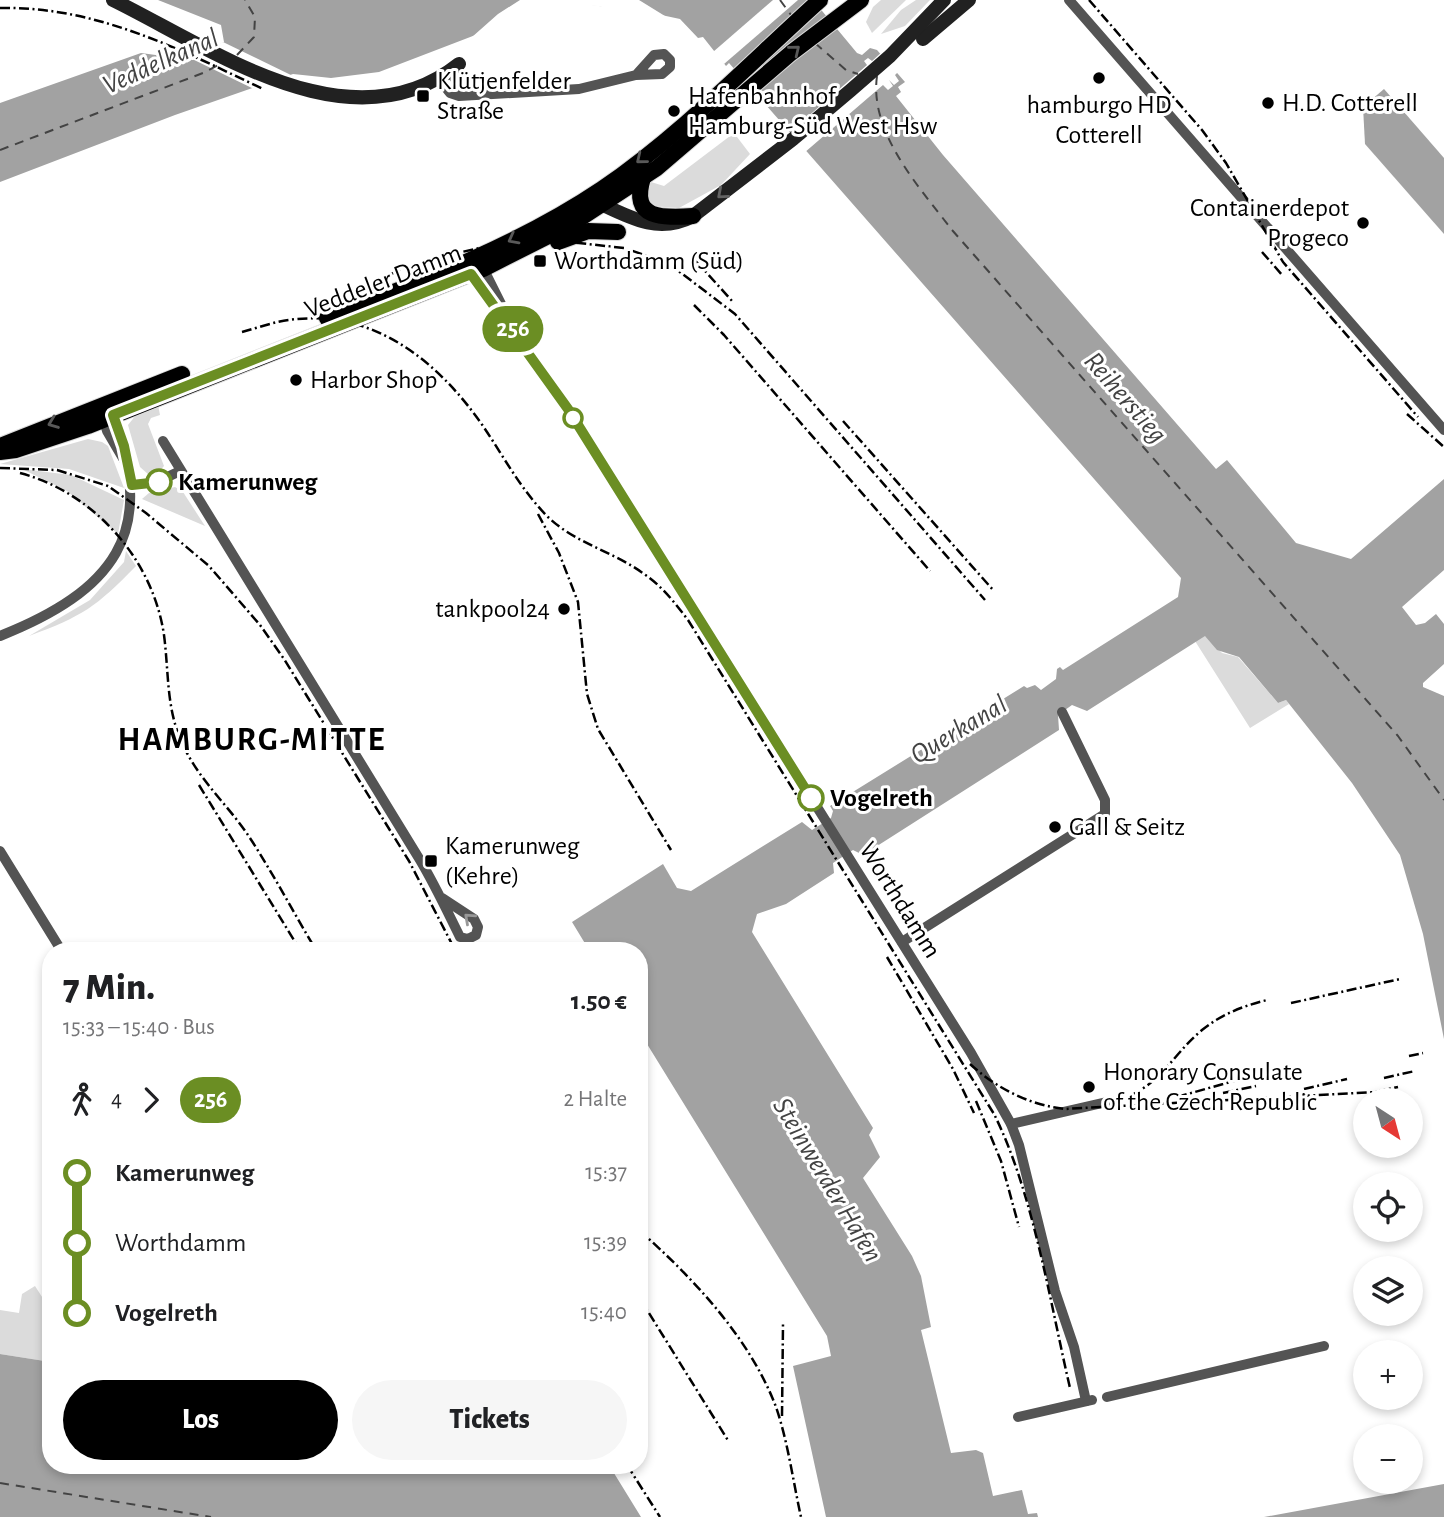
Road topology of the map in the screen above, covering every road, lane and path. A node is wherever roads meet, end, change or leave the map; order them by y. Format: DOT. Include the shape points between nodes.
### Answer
graph roads {
  1 [pos="113,0"];
  2 [pos="820,0"];
  3 [pos="861,0"];
  4 [pos="944,0"];
  5 [pos="969,0"];
  6 [pos="1069,0"];
  7 [pos="923,39"];
  8 [pos="448,71"];
  9 [pos="636,75"];
  10 [pos="643,178"];
  11 [pos="595,205"];
  12 [pos="693,216"];
  13 [pos="618,232"];
  14 [pos="500,262"];
  15 [pos="474,265"];
  16 [pos="108,413"];
  17 [pos="1444,430"];
  18 [pos="163,442"];
  19 [pos="0,446"];
  20 [pos="0,452"];
  21 [pos="180,471"];
  22 [pos="132,485"];
  23 [pos="0,636"];
  24 [pos="1062,712"];
  25 [pos="0,851"];
  26 [pos="442,898"];
  27 [pos="56,942"];
  28 [pos="902,942"];
  29 [pos="1111,1101"];
  30 [pos="1011,1124"];
  31 [pos="1324,1346"];
  32 [pos="1107,1396"];
  33 [pos="1018,1417"];
  1 -- 8 [label="street" via="279,83 319,95 367,96 410,89"];
  2 -- 11 [label="main road, Veddeler Damm, one-way"];
  10 -- 3 [label="main road, Veddeler Damm, one-way"];
  4 -- 12 [label="street, one-way" via="890,56"];
  5 -- 7 [label="street"];
  6 -- 17 [label="street"];
  8 -- 9 [label="street" via="463,89 475,94 579,89"];
  10 -- 11 [label="main road, Veddeler Damm"];
  10 -- 12 [label="main road" via="639,197 646,210 662,216"];
  11 -- 12 [label="street" via="655,225"];
  11 -- 13 [label="street" via="600,223"];
  11 -- 14 [label="main road, Veddeler Damm"];
  11 -- 15 [label="main road, Veddeler Damm, one-way"];
  13 -- 14 [label="main road" via="581,232 538,252"];
  14 -- 15 [label="main road, Veddeler Damm"];
  15 -- 16 [label="main road, Veddeler Damm"];
  15 -- 28 [label="street, Worthdamm" via="496,312 514,330 596,454"];
  16 -- 19 [label="main road, Veddeler Damm, one-way"];
  16 -- 20 [label="main road, Veddeler Damm" via="28,446"];
  16 -- 22 [label="street"];
  18 -- 21 [label="street"];
  21 -- 22 [label="street" via="155,483"];
  21 -- 26 [label="street"];
  22 -- 23 [label="street" via="123,541 101,574 71,601"];
  24 -- 28 [label="street" via="1107,810"];
  25 -- 27 [label="street"];
  28 -- 30 [label="street, Worthdamm"];
  29 -- 30 [label="street"];
  30 -- 33 [label="street, Worthdamm" via="1089,1400"];
  31 -- 32 [label="street"];
}
